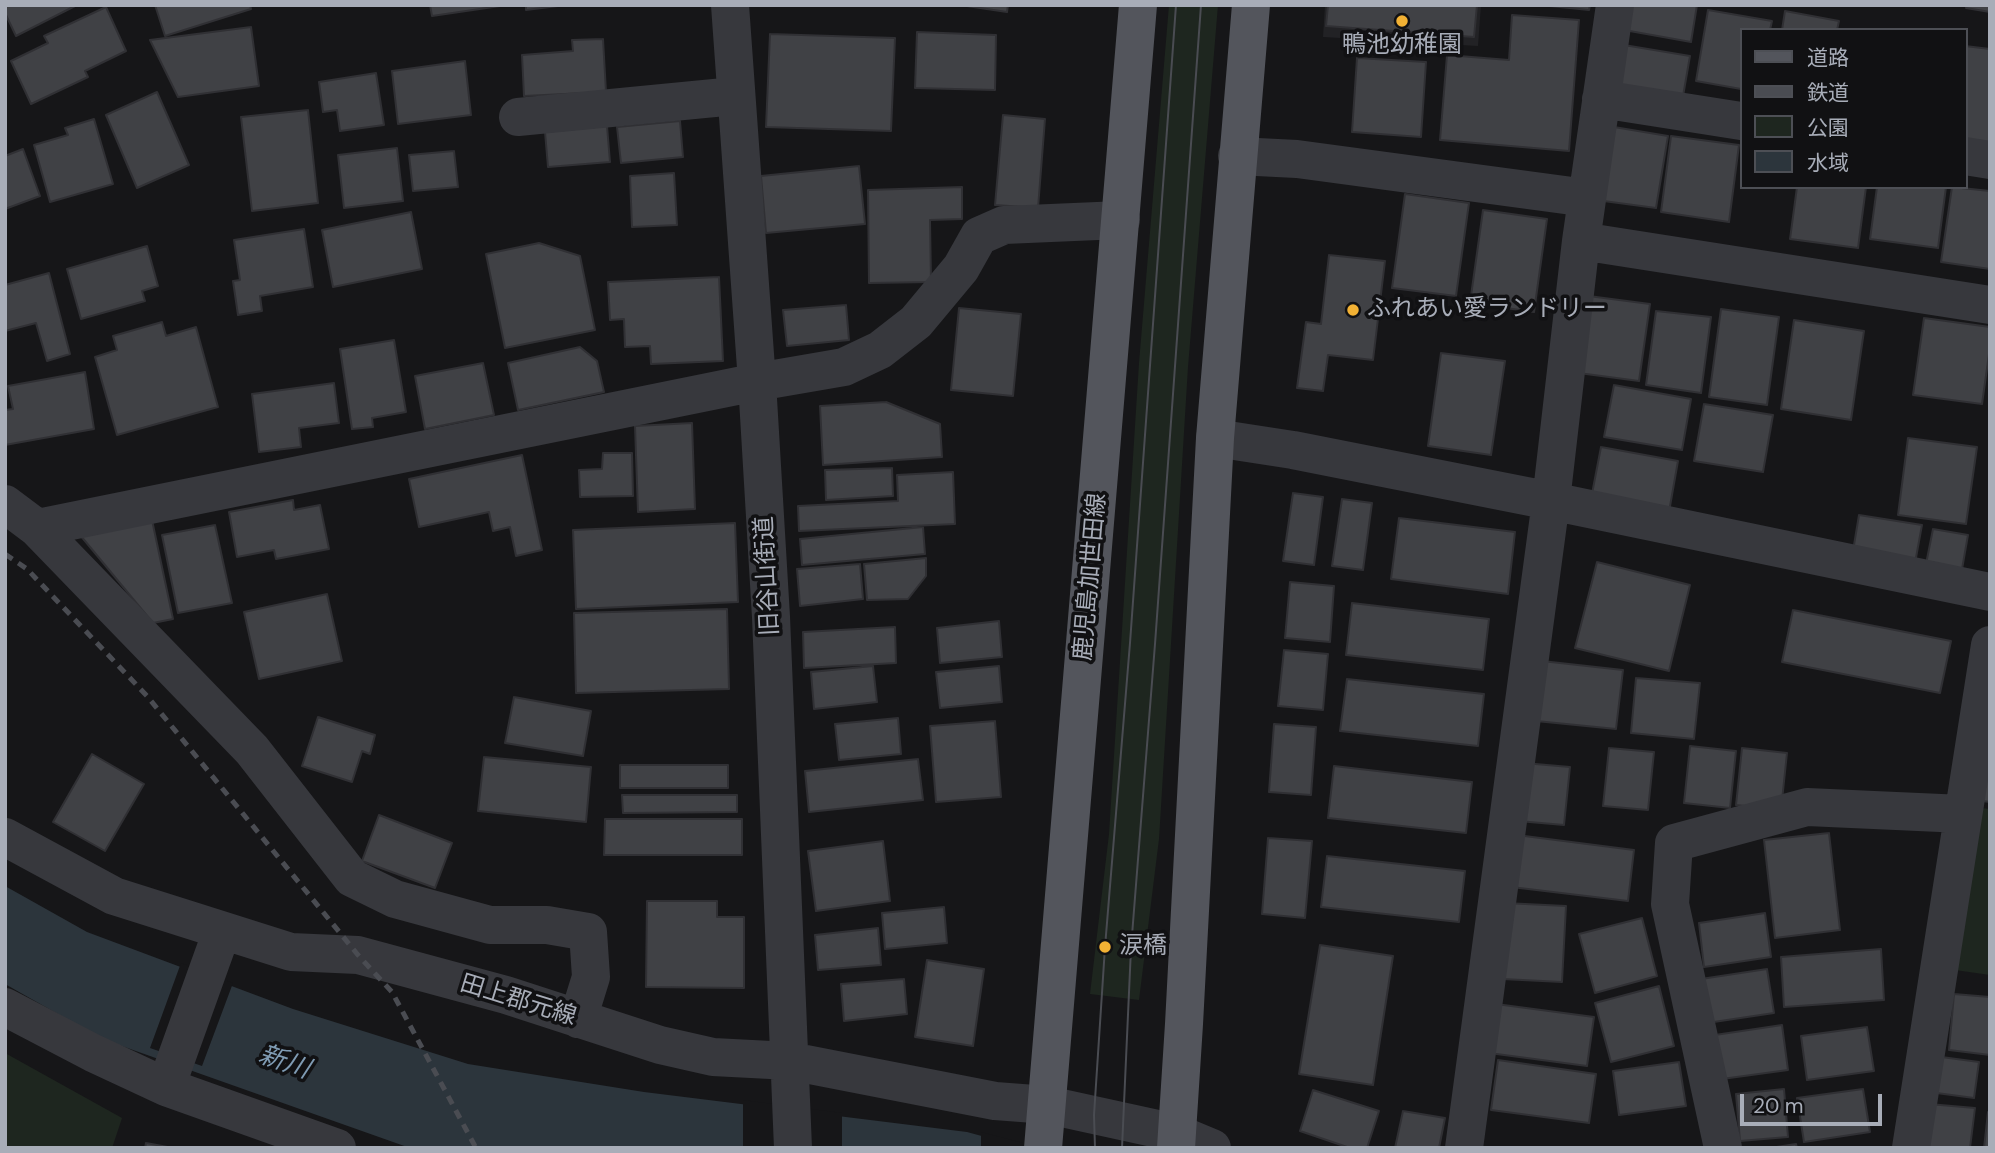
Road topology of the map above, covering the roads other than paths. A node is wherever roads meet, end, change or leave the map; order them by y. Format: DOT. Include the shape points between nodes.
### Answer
graph roads {
  1 [pos="730,5"];
  2 [pos="1138,5"];
  3 [pos="1251,5"];
  4 [pos="1615,5"];
  5 [pos="735,96"];
  6 [pos="1601,99"];
  7 [pos="518,117"];
  8 [pos="1740,121"];
  9 [pos="1237,156"];
  10 [pos="1967,156"];
  11 [pos="1990,160"];
  12 [pos="1587,198"];
  13 [pos="1121,220"];
  14 [pos="1581,241"];
  15 [pos="1990,305"];
  16 [pos="757,382"];
  17 [pos="1215,438"];
  18 [pos="1551,501"];
  19 [pos="5,504"];
  20 [pos="37,528"];
  21 [pos="1990,592"];
  22 [pos="1990,645"];
  23 [pos="1963,814"];
  24 [pos="5,838"];
  25 [pos="222,931"];
  26 [pos="5,1007"];
  27 [pos="579,1019"];
  28 [pos="791,1080"];
  29 [pos="166,1087"];
  30 [pos="1046,1123"];
  31 [pos="1176,1140"];
  32 [pos="337,1148"];
  33 [pos="793,1148"];
  34 [pos="1212,1148"];
  35 [pos="1464,1148"];
  36 [pos="1723,1148"];
  37 [pos="1911,1148"];
  1 -- 5 [label="street, 旧谷山街道"];
  2 -- 13 [label="main road, 鹿児島加世田線"];
  3 -- 9 [label="main road"];
  4 -- 6 [label="street"];
  5 -- 7 [label="street"];
  5 -- 16 [label="street, 旧谷山街道"];
  6 -- 8 [label="street"];
  6 -- 12 [label="street"];
  9 -- 12 [label="street" via="1297,159"];
  9 -- 17 [label="main road"];
  10 -- 11 [label="street"];
  12 -- 14 [label="street"];
  13 -- 16 [label="street" via="1004,225 979,236 961,268 916,322 880,350 844,367"];
  13 -- 30 [label="main road, 鹿児島加世田線"];
  14 -- 15 [label="street"];
  14 -- 18 [label="street"];
  16 -- 20 [label="street"];
  16 -- 28 [label="street, 旧谷山街道"];
  17 -- 18 [label="street"];
  17 -- 31 [label="main road"];
  18 -- 21 [label="street"];
  18 -- 35 [label="street"];
  19 -- 20 [label="street"];
  20 -- 27 [label="street" via="252,750 352,878 395,899 490,925 547,925 587,932 592,976"];
  22 -- 23 [label="street"];
  23 -- 36 [label="street" via="1807,807 1674,843 1670,904"];
  23 -- 37 [label="street"];
  24 -- 25 [label="street, 田上郡元線" via="114,897"];
  25 -- 27 [label="street, 田上郡元線" via="291,952 358,955"];
  25 -- 29 [label="street"];
  26 -- 29 [label="street"];
  27 -- 28 [label="street, 田上郡元線"];
  28 -- 30 [label="street, 田上郡元線" via="995,1101"];
  28 -- 33 [label="street, 旧谷山街道"];
  29 -- 32 [label="street"];
  30 -- 31 [label="street, 田上郡元線"];
  31 -- 34 [label="street"];
}
